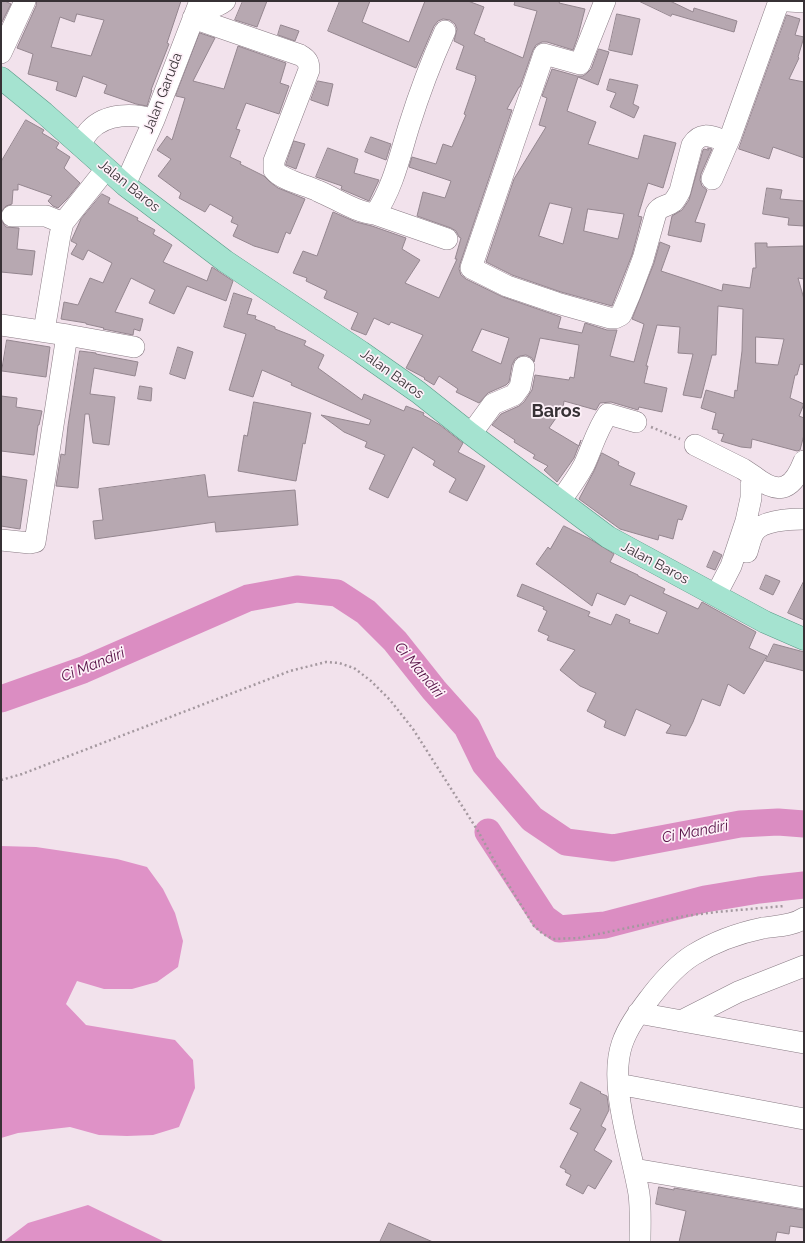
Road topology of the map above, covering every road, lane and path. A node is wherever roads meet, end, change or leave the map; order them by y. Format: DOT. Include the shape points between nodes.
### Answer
graph roads {
  1 [pos="25,1"];
  2 [pos="226,1"];
  3 [pos="605,1"];
  4 [pos="779,1"];
  5 [pos="788,1"];
  6 [pos="804,2"];
  7 [pos="197,7"];
  8 [pos="444,31"];
  9 [pos="1,53"];
  10 [pos="1,78"];
  11 [pos="154,120"];
  12 [pos="728,142"];
  13 [pos="80,145"];
  14 [pos="106,169"];
  15 [pos="712,179"];
  16 [pos="125,185"];
  17 [pos="375,214"];
  18 [pos="12,216"];
  19 [pos="63,223"];
  20 [pos="447,239"];
  21 [pos="1,325"];
  22 [pos="44,331"];
  23 [pos="67,335"];
  24 [pos="134,347"];
  25 [pos="524,367"];
  26 [pos="636,422"];
  27 [pos="471,434"];
  28 [pos="695,445"];
  29 [pos="804,461"];
  30 [pos="755,477"];
  31 [pos="560,501"];
  32 [pos="804,519"];
  33 [pos="1,540"];
  34 [pos="720,598"];
  35 [pos="804,639"];
  36 [pos="1,780"];
  37 [pos="786,906"];
  38 [pos="804,918"];
  39 [pos="804,966"];
  40 [pos="638,1013"];
  41 [pos="681,1021"];
  42 [pos="804,1043"];
  43 [pos="618,1084"];
  44 [pos="804,1119"];
  45 [pos="634,1169"];
  46 [pos="804,1198"];
  47 [pos="640,1242"];
  1 -- 9 [label="street"];
  2 -- 7 [label="street" via="212,8"];
  3 -- 12 [label="street" via="580,64 544,54 471,268 507,286 610,318 618,317 622,313 643,259 656,213 660,207 677,197 696,138 708,136"];
  4 -- 12 [label="street"];
  5 -- 6 [label="street"];
  7 -- 11 [label="street, Jalan Garuda"];
  7 -- 17 [label="street" via="306,58 310,70 274,161 274,170 280,176"];
  8 -- 17 [label="street" via="411,119 390,188"];
  10 -- 13 [label="main road, Jalan Baros"];
  11 -- 13 [label="street" via="128,115 100,121"];
  11 -- 16 [label="street, Jalan Garuda"];
  12 -- 15 [label="street"];
  13 -- 14 [label="main road, Jalan Baros"];
  14 -- 16 [label="main road, Jalan Baros"];
  14 -- 19 [label="street"];
  16 -- 27 [label="main road, Jalan Baros" via="226,261 418,392"];
  17 -- 20 [label="street"];
  18 -- 19 [label="street" via="46,216"];
  19 -- 22 [label="street"];
  21 -- 22 [label="street"];
  22 -- 23 [label="street"];
  23 -- 24 [label="street"];
  23 -- 33 [label="street" via="35,542"];
  25 -- 27 [label="street" via="520,387 514,395 493,404"];
  26 -- 28 [label="path"];
  26 -- 31 [label="street" via="608,414 574,483"];
  27 -- 31 [label="main road, Jalan Baros"];
  28 -- 30 [label="street"];
  29 -- 30 [label="street" via="796,478 787,486 772,487"];
  30 -- 34 [label="street" via="751,485 752,498 746,521"];
  31 -- 34 [label="main road, Jalan Baros" via="608,537"];
  32 -- 34 [label="street" via="762,524 753,533 748,550"];
  34 -- 35 [label="main road, Jalan Baros"];
  36 -- 37 [label="path" via="29,772 290,671 326,662 339,663 354,668 371,681 413,729 478,831 534,926 543,934 553,939 579,938 693,915"];
  38 -- 40 [label="street" via="794,923 736,935 692,956 674,971"];
  39 -- 41 [label="street" via="738,992"];
  40 -- 41 [label="street"];
  40 -- 43 [label="street" via="622,1045 617,1074"];
  41 -- 42 [label="street"];
  43 -- 44 [label="street"];
  43 -- 45 [label="street"];
  45 -- 46 [label="street"];
  45 -- 47 [label="street" via="640,1201"];
}
